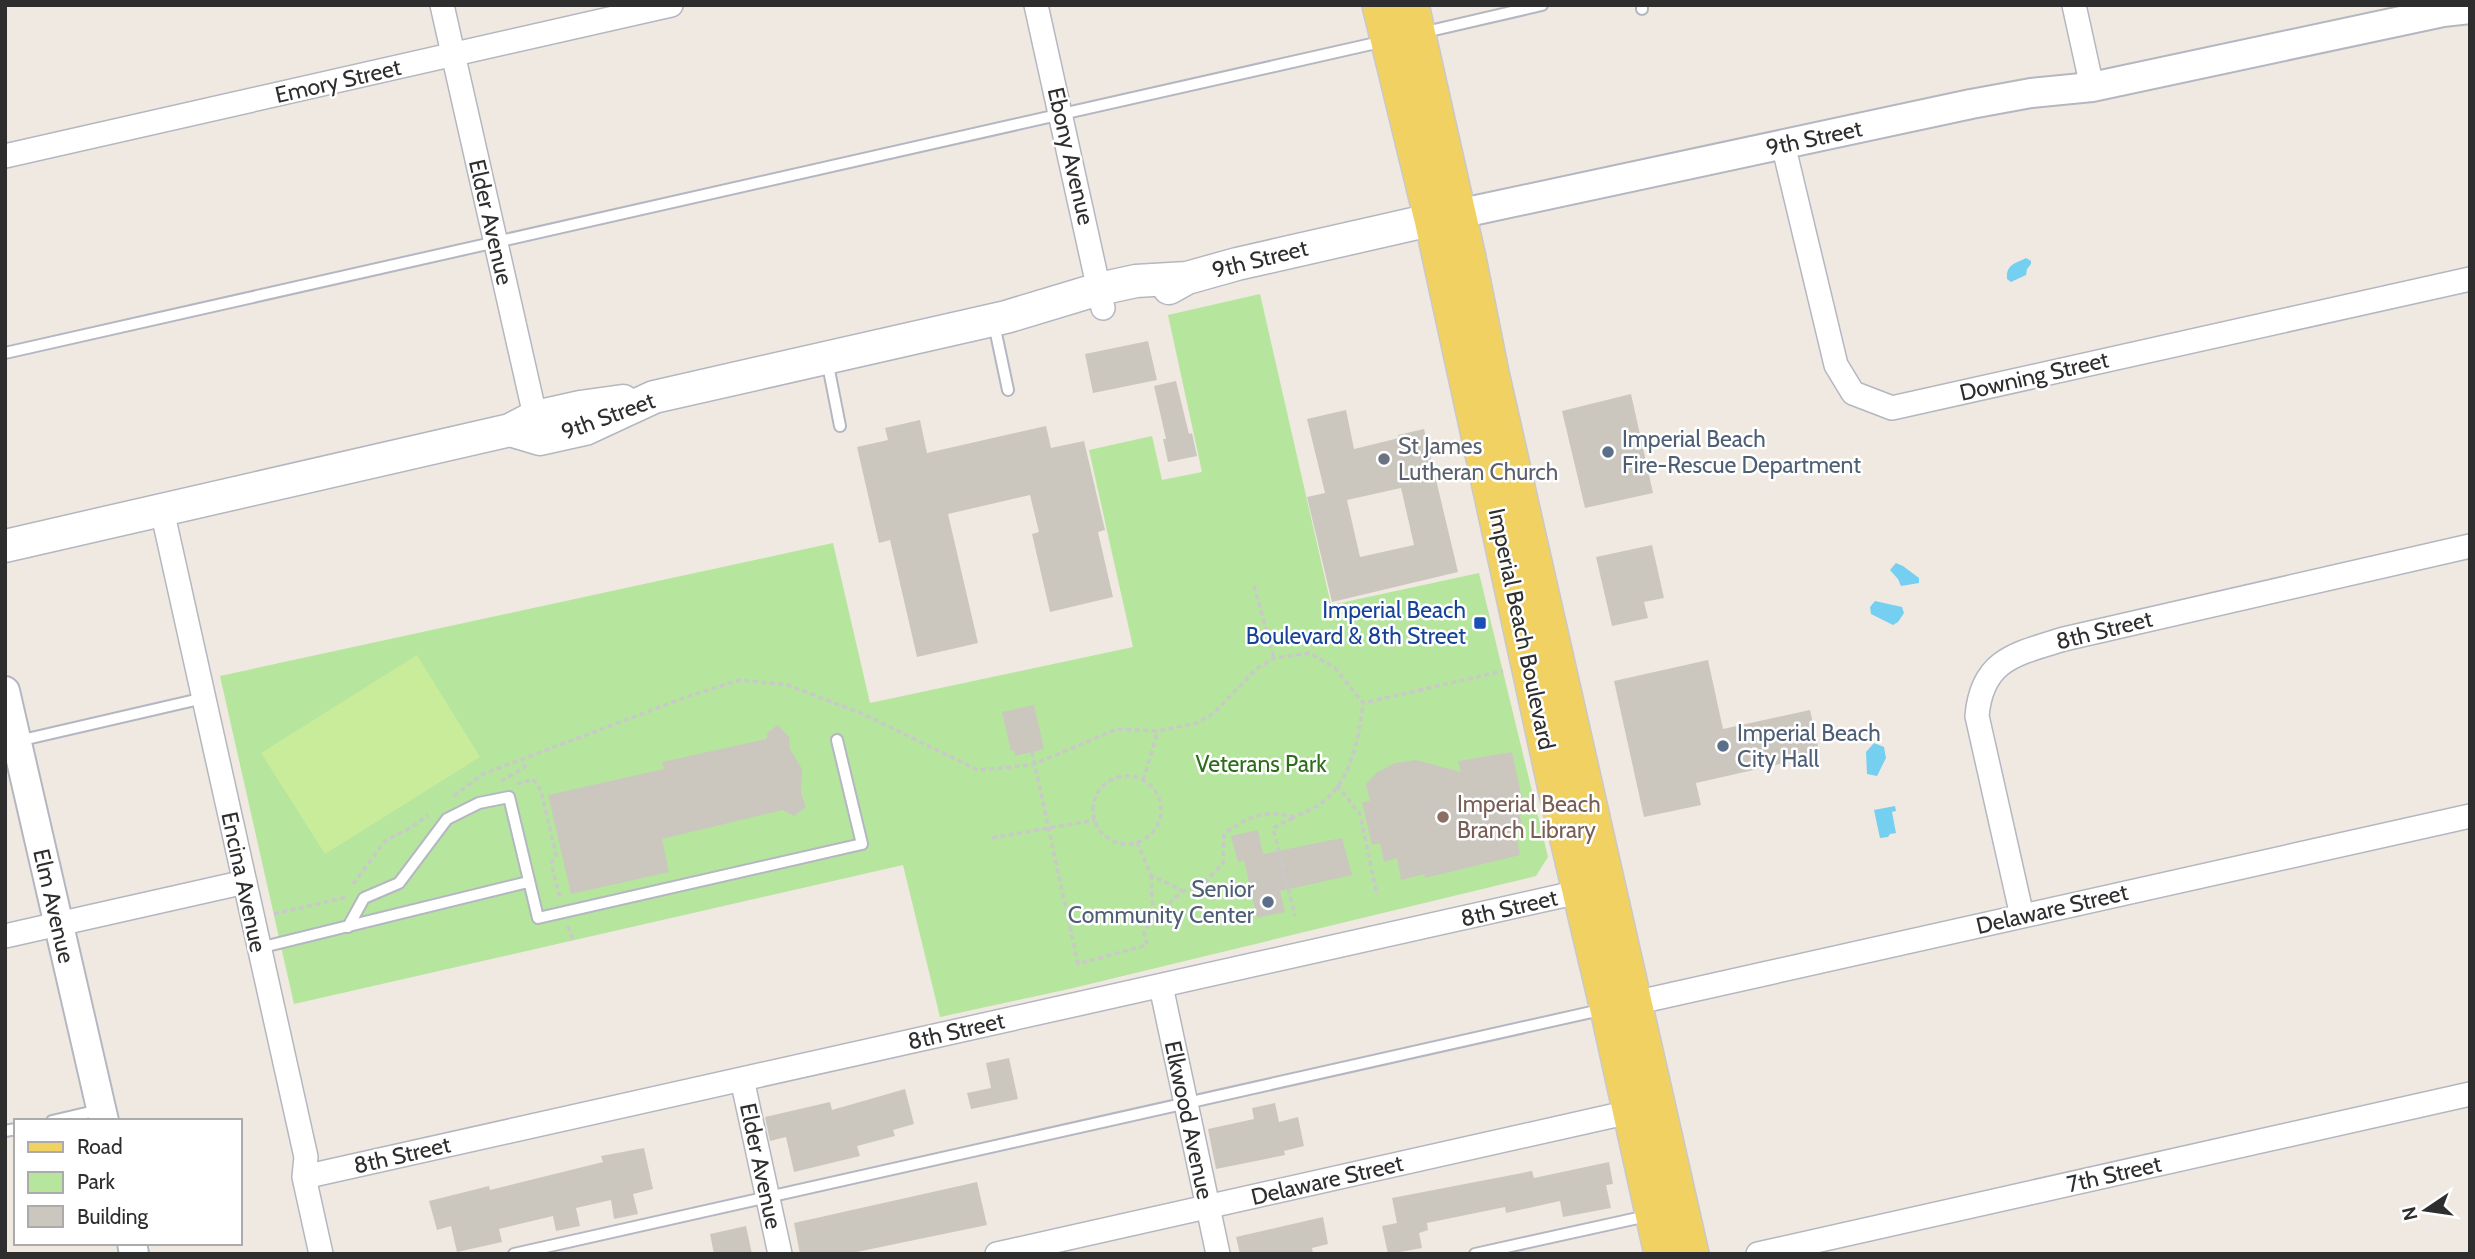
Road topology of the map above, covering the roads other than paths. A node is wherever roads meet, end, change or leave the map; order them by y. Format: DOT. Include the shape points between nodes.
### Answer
graph roads {
  1 [pos="442,5"];
  2 [pos="671,5"];
  3 [pos="1036,5"];
  4 [pos="1380,5"];
  5 [pos="1542,5"];
  6 [pos="2074,5"];
  7 [pos="2459,9"];
  8 [pos="1404,31"];
  9 [pos="453,55"];
  10 [pos="2092,87"];
  11 [pos="1061,114"];
  12 [pos="1783,145"];
  13 [pos="5,156"];
  14 [pos="1445,216"];
  15 [pos="496,243"];
  16 [pos="2470,279"];
  17 [pos="1101,299"];
  18 [pos="993,320"];
  19 [pos="5,353"];
  20 [pos="827,358"];
  21 [pos="1008,390"];
  22 [pos="840,426"];
  23 [pos="528,429"];
  24 [pos="162,510"];
  25 [pos="5,546"];
  26 [pos="2470,546"];
  27 [pos="5,691"];
  28 [pos="204,698"];
  29 [pos="837,740"];
  30 [pos="11,743"];
  31 [pos="2470,816"];
  32 [pos="245,882"];
  33 [pos="528,882"];
  34 [pos="1594,889"];
  35 [pos="2022,916"];
  36 [pos="59,924"];
  37 [pos="348,927"];
  38 [pos="5,936"];
  39 [pos="259,948"];
  40 [pos="1161,986"];
  41 [pos="1621,1006"];
  42 [pos="742,1079"];
  43 [pos="2470,1094"];
  44 [pos="1185,1103"];
  45 [pos="1644,1108"];
  46 [pos="103,1115"];
  47 [pos="69,1119"];
  48 [pos="304,1177"];
  49 [pos="767,1196"];
  50 [pos="1208,1206"];
  51 [pos="1654,1214"];
  52 [pos="321,1254"];
  53 [pos="514,1254"];
  54 [pos="780,1254"];
  55 [pos="997,1254"];
  56 [pos="1218,1254"];
  57 [pos="1475,1254"];
  58 [pos="1662,1254"];
  59 [pos="1691,1254"];
  60 [pos="1758,1254"];
  1 -- 9 [label="street, Elder Avenue"];
  2 -- 9 [label="street, Emory Street"];
  3 -- 11 [label="street, Ebony Avenue"];
  4 -- 8 [label="main road, Imperial Beach Boulevard"];
  5 -- 8 [label="lane"];
  6 -- 10 [label="street"];
  7 -- 10 [label="street, 9th Street"];
  8 -- 11 [label="lane"];
  8 -- 14 [label="main road, Imperial Beach Boulevard"];
  9 -- 13 [label="street, Emory Street"];
  9 -- 15 [label="street, Elder Avenue"];
  10 -- 12 [label="street, 9th Street" via="1971,104"];
  11 -- 15 [label="lane"];
  11 -- 17 [label="street, Ebony Avenue"];
  12 -- 14 [label="street, 9th Street"];
  12 -- 16 [label="street, Downing Street" via="1836,365 1853,393 1892,408"];
  14 -- 17 [label="main road, 9th Street" via="1237,264 1187,278 1157,295"];
  14 -- 34 [label="main road, Imperial Beach Boulevard" via="1494,386"];
  15 -- 19 [label="lane"];
  15 -- 23 [label="street, Elder Avenue"];
  17 -- 18 [label="main road, 9th Street"];
  18 -- 20 [label="main road, 9th Street"];
  18 -- 21 [label="lane"];
  20 -- 22 [label="lane"];
  20 -- 23 [label="main road, 9th Street" via="654,397 585,429"];
  23 -- 24 [label="main road, 9th Street"];
  24 -- 25 [label="main road, 9th Street"];
  24 -- 28 [label="street, Encina Avenue"];
  26 -- 35 [label="street, 8th Street" via="2064,639 1999,664 1981,690 1977,716"];
  27 -- 30 [label="street, Elm Avenue"];
  28 -- 30 [label="lane"];
  28 -- 32 [label="street, Encina Avenue"];
  29 -- 33 [label="lane" via="862,844 538,918"];
  30 -- 36 [label="street, Elm Avenue"];
  31 -- 35 [label="street, Delaware Street"];
  32 -- 36 [label="street"];
  32 -- 39 [label="street, Encina Avenue"];
  33 -- 37 [label="lane"];
  33 -- 37 [label="lane" via="509,797 479,803 447,819 399,883 364,898"];
  34 -- 40 [label="street, 8th Street"];
  34 -- 41 [label="main road, Imperial Beach Boulevard"];
  35 -- 41 [label="street, Delaware Street"];
  36 -- 38 [label="street"];
  36 -- 46 [label="street, Elm Avenue"];
  37 -- 39 [label="lane"];
  39 -- 48 [label="street, Encina Avenue" via="306,1157"];
  40 -- 42 [label="street, 8th Street"];
  40 -- 44 [label="street, Elkwood Avenue"];
  41 -- 44 [label="lane"];
  41 -- 45 [label="main road, Imperial Beach Boulevard"];
  42 -- 48 [label="street, 8th Street"];
  42 -- 49 [label="street, Elder Avenue"];
  43 -- 60 [label="street, 7th Street"];
  44 -- 49 [label="lane"];
  44 -- 50 [label="street, Elkwood Avenue"];
  45 -- 50 [label="street, Delaware Street"];
  45 -- 51 [label="main road, Imperial Beach Boulevard"];
  45 -- 59 [label="main road, Imperial Beach Boulevard"];
  46 -- 47 [label="lane"];
  48 -- 52 [label="street, Encina Avenue"];
  49 -- 53 [label="lane"];
  49 -- 54 [label="street, Elder Avenue"];
  50 -- 55 [label="street, Delaware Street"];
  50 -- 56 [label="street, Elkwood Avenue"];
  51 -- 57 [label="lane"];
  51 -- 58 [label="main road, Imperial Beach Boulevard"];
}
